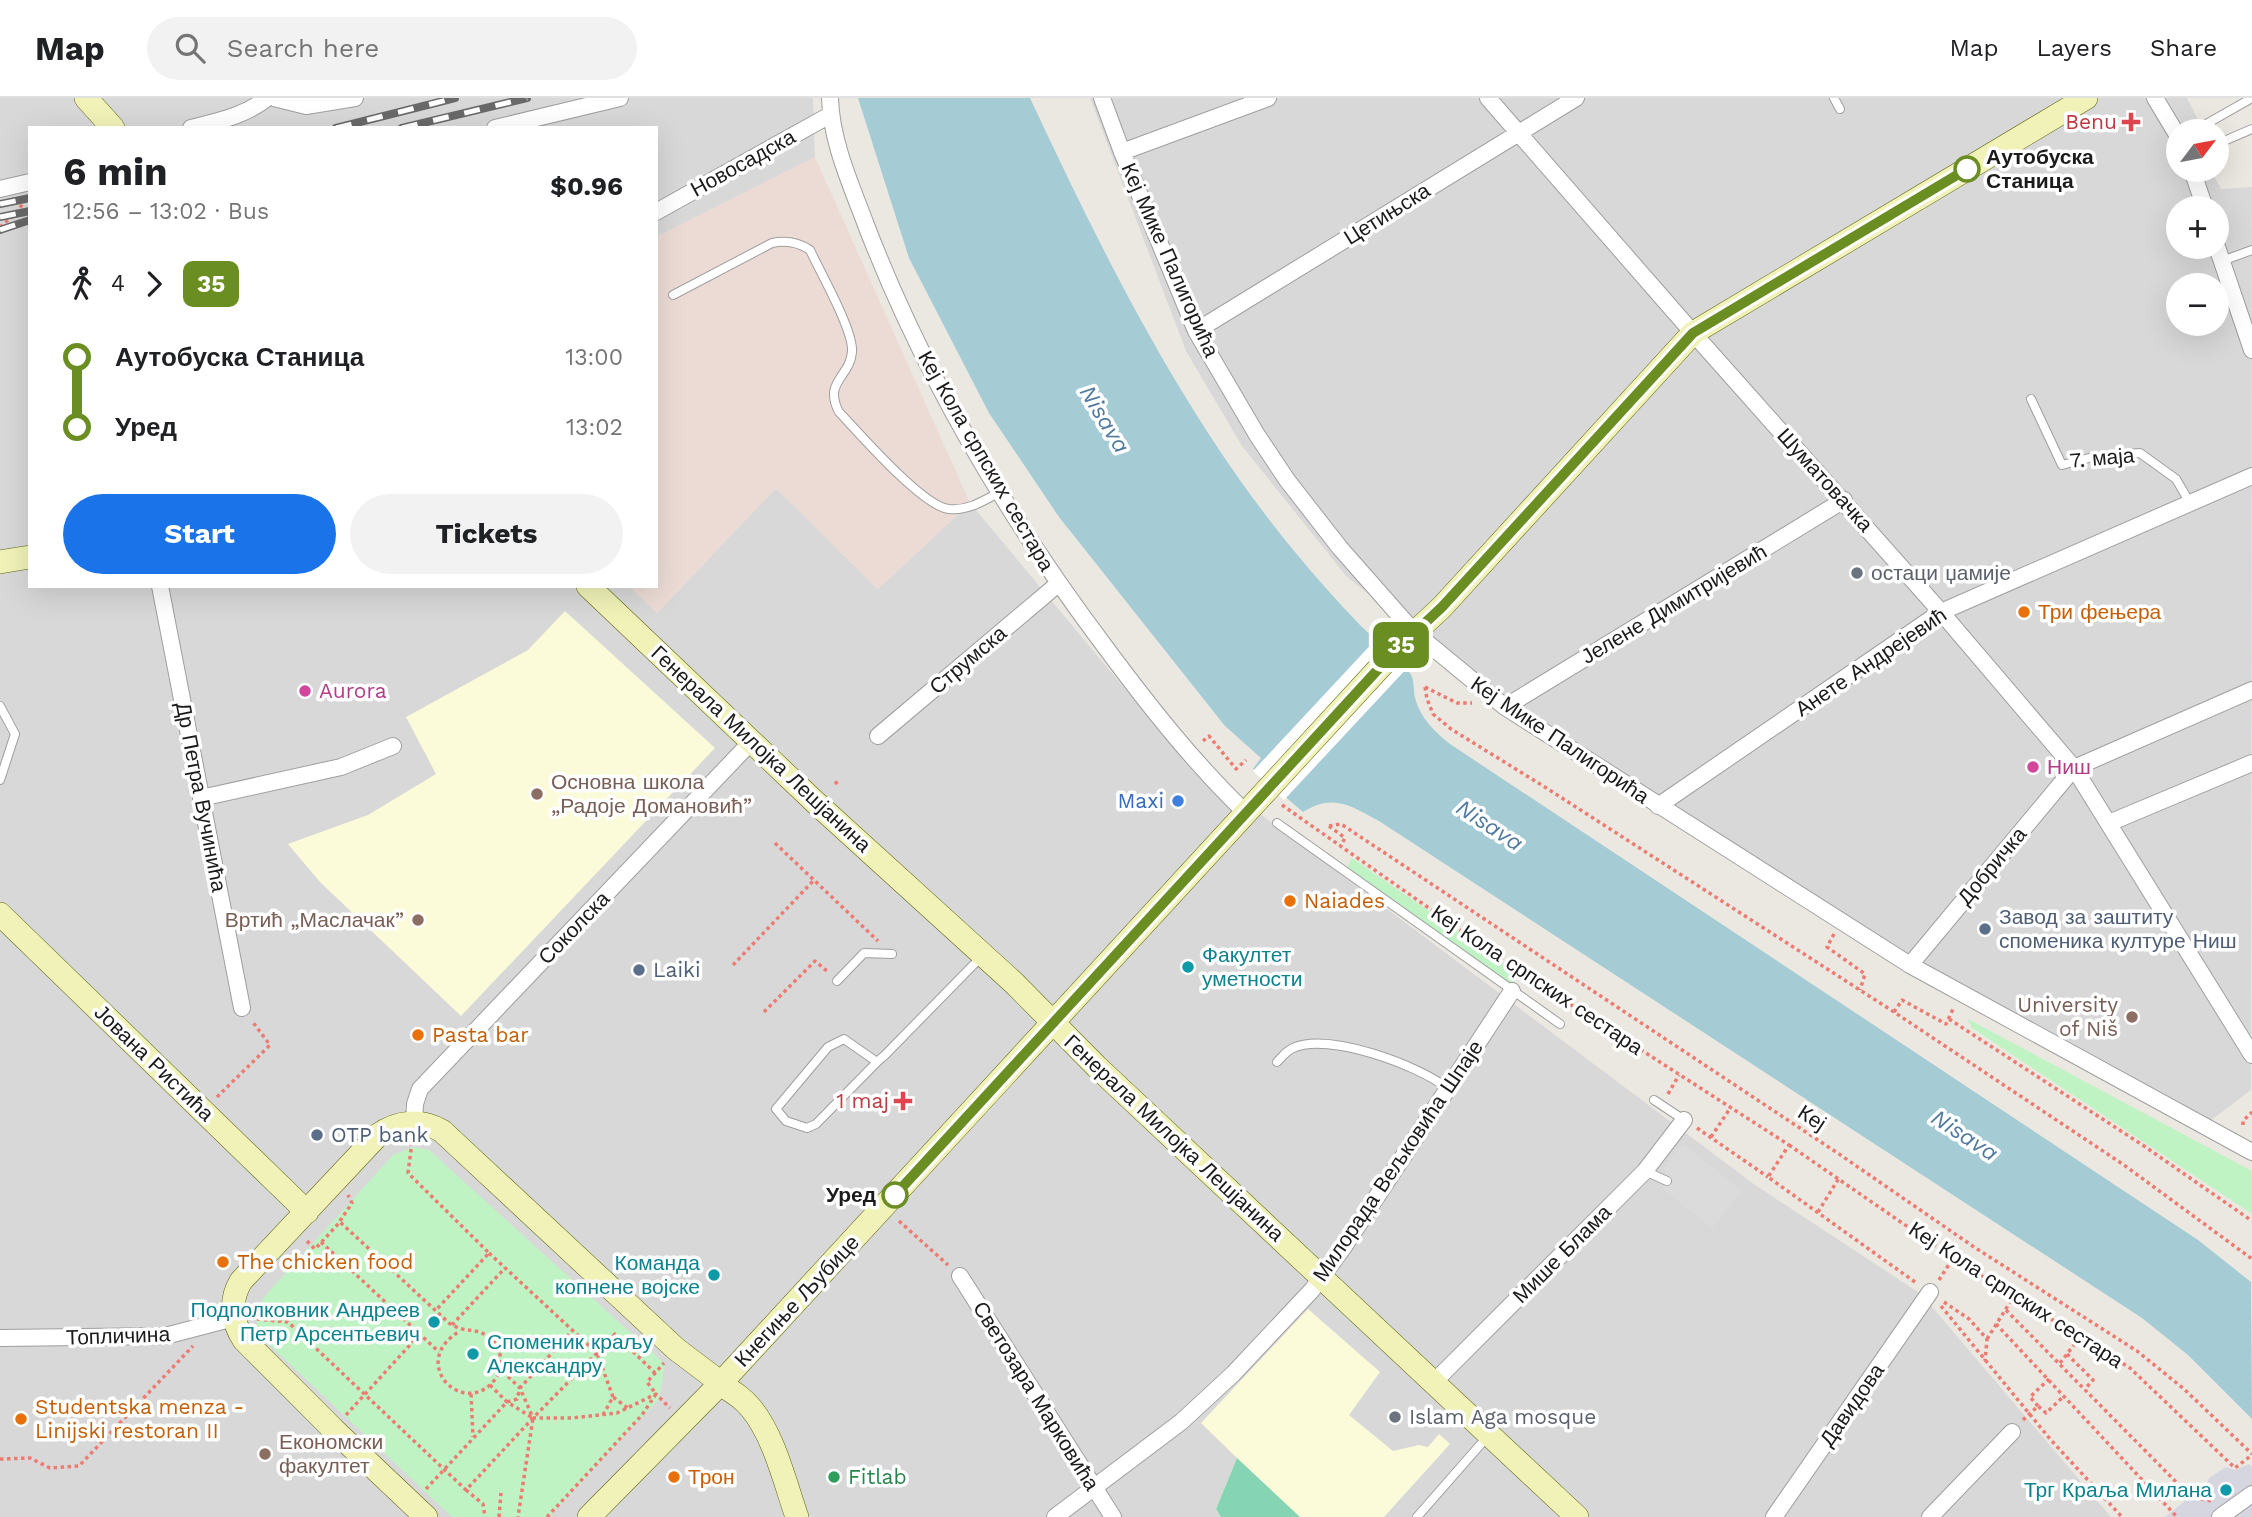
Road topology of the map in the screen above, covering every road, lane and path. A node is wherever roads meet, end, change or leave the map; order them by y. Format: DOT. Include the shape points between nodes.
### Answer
graph roads {
  1 [pos="86,98"];
  2 [pos="267,98"];
  3 [pos="274,98"];
  4 [pos="355,98"];
  5 [pos="620,98"];
  6 [pos="1102,98"];
  7 [pos="1268,98"];
  8 [pos="1488,98"];
  9 [pos="1577,98"];
  10 [pos="1834,98"];
  11 [pos="2086,98"];
  12 [pos="2155,98"];
  13 [pos="2252,98"];
  14 [pos="830,106"];
  15 [pos="1840,109"];
  16 [pos="2168,119"];
  17 [pos="2215,119"];
  18 [pos="111,126"];
  19 [pos="199,126"];
  20 [pos="503,126"];
  21 [pos="2252,129"];
  22 [pos="1518,134"];
  23 [pos="2230,138"];
  24 [pos="1122,152"];
  25 [pos="27,183"];
  26 [pos="0,189"];
  27 [pos="658,211"];
  28 [pos="0,227"];
  29 [pos="2252,250"];
  30 [pos="2229,253"];
  31 [pos="2221,259"];
  32 [pos="673,295"];
  33 [pos="1196,331"];
  34 [pos="1693,333"];
  35 [pos="2252,350"];
  36 [pos="2031,399"];
  37 [pos="2252,476"];
  38 [pos="1000,492"];
  39 [pos="1844,500"];
  40 [pos="2190,503"];
  41 [pos="28,557"];
  42 [pos="0,562"];
  43 [pos="1058,584"];
  44 [pos="160,588"];
  45 [pos="590,588"];
  46 [pos="1941,612"];
  47 [pos="1414,632"];
  48 [pos="2252,690"];
  49 [pos="1479,704"];
  50 [pos="0,706"];
  51 [pos="1505,707"];
  52 [pos="878,736"];
  53 [pos="1209,736"];
  54 [pos="752,741"];
  55 [pos="393,746"];
  56 [pos="1246,760"];
  57 [pos="2252,763"];
  58 [pos="2074,768"];
  59 [pos="0,780"];
  60 [pos="1275,796"];
  61 [pos="201,797"];
  62 [pos="1658,806"];
  63 [pos="1246,813"];
  64 [pos="2109,822"];
  65 [pos="1277,823"];
  66 [pos="775,843"];
  67 [pos="1340,847"];
  68 [pos="814,880"];
  69 [pos="0,914"];
  70 [pos="1834,934"];
  71 [pos="892,954"];
  72 [pos="983,955"];
  73 [pos="733,965"];
  74 [pos="1910,965"];
  75 [pos="837,981"];
  76 [pos="1860,990"];
  77 [pos="1513,991"];
  78 [pos="1954,1007"];
  79 [pos="242,1008"];
  80 [pos="764,1012"];
  81 [pos="1894,1012"];
  82 [pos="1949,1019"];
  83 [pos="1053,1023"];
  84 [pos="1560,1024"];
  85 [pos="2252,1054"];
  86 [pos="877,1062"];
  87 [pos="1277,1062"];
  88 [pos="1679,1074"];
  89 [pos="1447,1087"];
  90 [pos="1658,1103"];
  91 [pos="1731,1107"];
  92 [pos="204,1111"];
  93 [pos="2252,1112"];
  94 [pos="1684,1120"];
  95 [pos="414,1123"];
  96 [pos="2252,1131"];
  97 [pos="1711,1137"];
  98 [pos="1789,1145"];
  99 [pos="2252,1152"];
  100 [pos="1645,1171"];
  101 [pos="1768,1177"];
  102 [pos="1839,1178"];
  103 [pos="1667,1181"];
  104 [pos="1818,1212"];
  105 [pos="894,1217"];
  106 [pos="301,1219"];
  107 [pos="2252,1221"];
  108 [pos="321,1242"];
  109 [pos="489,1253"];
  110 [pos="1953,1258"];
  111 [pos="2252,1259"];
  112 [pos="505,1268"];
  113 [pos="960,1276"];
  114 [pos="1322,1278"];
  115 [pos="1930,1292"];
  116 [pos="2014,1296"];
  117 [pos="436,1309"];
  118 [pos="2006,1310"];
  119 [pos="234,1318"];
  120 [pos="1996,1324"];
  121 [pos="201,1325"];
  122 [pos="452,1325"];
  123 [pos="573,1330"];
  124 [pos="460,1331"];
  125 [pos="420,1334"];
  126 [pos="2081,1336"];
  127 [pos="0,1338"];
  128 [pos="1987,1339"];
  129 [pos="676,1349"];
  130 [pos="439,1352"];
  131 [pos="597,1353"];
  132 [pos="2067,1354"];
  133 [pos="1986,1361"];
  134 [pos="2060,1363"];
  135 [pos="500,1369"];
  136 [pos="655,1373"];
  137 [pos="2049,1379"];
  138 [pos="721,1383"];
  139 [pos="1433,1383"];
  140 [pos="490,1385"];
  141 [pos="520,1388"];
  142 [pos="2085,1389"];
  143 [pos="471,1394"];
  144 [pos="656,1394"];
  145 [pos="364,1395"];
  146 [pos="2064,1396"];
  147 [pos="613,1397"];
  148 [pos="506,1402"];
  149 [pos="2039,1406"];
  150 [pos="629,1409"];
  151 [pos="2030,1414"];
  152 [pos="603,1415"];
  153 [pos="533,1418"];
  154 [pos="684,1421"];
  155 [pos="332,1429"];
  156 [pos="2012,1432"];
  157 [pos="1489,1434"];
  158 [pos="473,1437"];
  159 [pos="2252,1455"];
  160 [pos="0,1460"];
  161 [pos="2229,1462"];
  162 [pos="443,1469"];
  163 [pos="1095,1488"];
  164 [pos="466,1490"];
  165 [pos="501,1493"];
  166 [pos="2252,1494"];
  167 [pos="2236,1506"];
  168 [pos="424,1516"];
  169 [pos="485,1517"];
  170 [pos="499,1517"];
  171 [pos="518,1517"];
  172 [pos="547,1517"];
  173 [pos="589,1517"];
  174 [pos="797,1517"];
  175 [pos="1055,1517"];
  176 [pos="1113,1517"];
  177 [pos="1417,1517"];
  178 [pos="1577,1517"];
  179 [pos="1774,1517"];
  180 [pos="1930,1517"];
  181 [pos="2122,1517"];
  182 [pos="2177,1517"];
  183 [pos="2220,1517"];
  1 -- 18 [label="main road"];
  2 -- 19 [label="street" via="238,116"];
  3 -- 4 [label="street" via="306,106"];
  5 -- 20 [label="street"];
  6 -- 24 [label="street, Кеј Мике Палигорића"];
  7 -- 24 [label="street"];
  8 -- 22 [label="street, Шуматовачка"];
  9 -- 22 [label="street, Цетињска"];
  10 -- 15 [label="lane"];
  11 -- 34 [label="main road, Кнегиње Љубице"];
  12 -- 16 [label="street"];
  13 -- 17 [label="lane"];
  14 -- 27 [label="street, Новосадска"];
  14 -- 38 [label="street, Кеј Кола српских сестара" via="845,168 878,257 952,409"];
  21 -- 23 [label="lane"];
  22 -- 33 [label="street, Цетињска"];
  22 -- 34 [label="street, Шуматовачка"];
  24 -- 33 [label="street, Кеј Мике Палигорића"];
  25 -- 26 [label="street"];
  25 -- 28 [label="path" via="26,198"];
  29 -- 30 [label="lane"];
  31 -- 35 [label="street"];
  32 -- 38 [label="lane" via="772,243 804,246 810,250 852,343 849,365 834,387 839,412 920,494 946,510 969,508"];
  33 -- 47 [label="street, Кеј Мике Палигорића" via="1287,480 1339,548"];
  34 -- 39 [label="street, Шуматовачка"];
  34 -- 47 [label="main road, Кнегиње Љубице"];
  36 -- 40 [label="lane, 7. маја" via="2062,465 2140,453 2176,479"];
  37 -- 40 [label="street, Анете Андрејевић"];
  38 -- 43 [label="street, Кеј Кола српских сестара"];
  39 -- 46 [label="street, Шуматовачка"];
  39 -- 51 [label="street, Јелене Димитријевић"];
  40 -- 46 [label="street, Анете Андрејевић"];
  41 -- 42 [label="main road"];
  43 -- 52 [label="street, Струмска"];
  43 -- 63 [label="street, Кеј Кола српских сестара" via="1189,755"];
  44 -- 61 [label="street, Др Петра Вучинића"];
  45 -- 54 [label="main road, Генерала Милојка Лешјанина"];
  46 -- 58 [label="street, Шуматовачка"];
  46 -- 62 [label="street, Анете Андрејевић"];
  47 -- 51 [label="street, Кеј Мике Палигорића"];
  47 -- 60 [label="main road, Кнегиње Љубице"];
  48 -- 58 [label="street"];
  49 -- 76 [label="path" via="1457,703 1425,687 1433,714 1451,729"];
  50 -- 59 [label="lane" via="15,734"];
  51 -- 62 [label="street, Кеј Мике Палигорића"];
  53 -- 56 [label="path" via="1236,769"];
  54 -- 72 [label="main road, Генерала Милојка Лешјанина" via="932,914"];
  54 -- 95 [label="street, Соколска" via="419,1088"];
  55 -- 61 [label="street" via="341,767"];
  57 -- 64 [label="street"];
  58 -- 64 [label="street, Шуматовачка"];
  58 -- 74 [label="street, Добричка"];
  60 -- 63 [label="main road, Кнегиње Љубице"];
  60 -- 67 [label="path, Кеј Кола српских сестара"];
  61 -- 79 [label="street, Др Петра Вучинића"];
  62 -- 74 [label="street, Кеј Мике Палигорића"];
  63 -- 83 [label="main road, Кнегиње Љубице"];
  64 -- 85 [label="street, Шуматовачка"];
  65 -- 77 [label="lane"];
  66 -- 68 [label="path"];
  67 -- 88 [label="path, Кеј Кола српских сестара" via="1523,974"];
  67 -- 159 [label="path, Кеј" via="1345,838 1329,826 1341,824 2137,1351 2185,1389"];
  68 -- 71 [label="path"];
  68 -- 73 [label="path"];
  69 -- 92 [label="main road, Јована Ристића"];
  70 -- 76 [label="path" via="1827,947 1865,974"];
  71 -- 75 [label="lane" via="864,953"];
  72 -- 83 [label="main road, Генерала Милојка Лешјанина"];
  72 -- 86 [label="lane"];
  74 -- 99 [label="street, Кеј Мике Палигорића"];
  75 -- 80 [label="path" via="815,961"];
  76 -- 81 [label="path"];
  77 -- 84 [label="lane"];
  77 -- 89 [label="street, Милорада Вељковића Шпаје"];
  78 -- 82 [label="path"];
  79 -- 92 [label="path" via="270,1045"];
  81 -- 82 [label="path" via="1902,1000 1946,1024"];
  81 -- 111 [label="path" via="2124,1165"];
  82 -- 107 [label="path"];
  83 -- 114 [label="main road, Генерала Милојка Лешјанина"];
  83 -- 138 [label="main road, Кнегиње Љубице"];
  86 -- 86 [label="lane" via="816,1124 807,1128 786,1121 776,1109 837,1041 844,1039"];
  87 -- 89 [label="lane" via="1303,1045 1350,1047 1422,1071"];
  88 -- 90 [label="path"];
  88 -- 91 [label="path, Кеј Кола српских сестара"];
  89 -- 114 [label="street, Милорада Вељковића Шпаје"];
  90 -- 94 [label="lane"];
  91 -- 97 [label="path"];
  91 -- 98 [label="path, Кеј Кола српских сестара"];
  92 -- 106 [label="main road, Јована Ристића"];
  93 -- 96 [label="path" via="2242,1123"];
  94 -- 97 [label="path, Кеј Кола српских сестара"];
  94 -- 100 [label="street, Мише Блама"];
  95 -- 106 [label="main road" via="378,1135"];
  95 -- 109 [label="path" via="408,1173"];
  95 -- 129 [label="main road" via="434,1126 452,1139"];
  97 -- 101 [label="path, Кеј Кола српских сестара"];
  98 -- 101 [label="path"];
  98 -- 102 [label="path, Кеј Кола српских сестара"];
  100 -- 103 [label="lane"];
  100 -- 139 [label="street, Мише Блама"];
  101 -- 104 [label="path, Кеј Кола српских сестара"];
  102 -- 104 [label="path"];
  102 -- 110 [label="path, Кеј Кола српских сестара"];
  104 -- 115 [label="path, Кеј Кола српских сестара"];
  105 -- 113 [label="path"];
  106 -- 108 [label="path" via="315,1250"];
  106 -- 119 [label="main road" via="241,1282 233,1300"];
  108 -- 117 [label="path" via="340,1222"];
  108 -- 125 [label="path"];
  109 -- 112 [label="path"];
  109 -- 117 [label="path"];
  110 -- 115 [label="path"];
  110 -- 116 [label="path, Кеј Кола српских сестара"];
  112 -- 122 [label="path"];
  112 -- 123 [label="path"];
  113 -- 163 [label="street, Светозара Марковића"];
  114 -- 139 [label="main road, Генерала Милојка Лешјанина"];
  114 -- 163 [label="street, Милорада Вељковића Шпаје" via="1233,1374 1181,1422"];
  115 -- 128 [label="path" via="1969,1319"];
  115 -- 133 [label="path, Кеј Кола српских сестара"];
  115 -- 179 [label="street, Давидова"];
  116 -- 118 [label="path"];
  116 -- 126 [label="path, Кеј Кола српских сестара"];
  117 -- 122 [label="path"];
  118 -- 120 [label="path"];
  118 -- 134 [label="path"];
  119 -- 121 [label="street, Топличина"];
  119 -- 145 [label="path" via="288,1322"];
  119 -- 155 [label="main road" via="244,1340"];
  120 -- 128 [label="path"];
  120 -- 137 [label="path"];
  121 -- 127 [label="street, Топличина" via="165,1336"];
  121 -- 160 [label="path" via="190,1350 79,1466 50,1468 30,1458"];
  122 -- 124 [label="path"];
  123 -- 131 [label="path"];
  123 -- 141 [label="path"];
  124 -- 130 [label="path" via="447,1339"];
  124 -- 135 [label="path" via="476,1330 490,1337 499,1349"];
  125 -- 130 [label="path"];
  125 -- 145 [label="path"];
  126 -- 132 [label="path"];
  126 -- 161 [label="path, Кеј Кола српских сестара" via="2130,1368"];
  128 -- 133 [label="path"];
  129 -- 136 [label="path"];
  129 -- 138 [label="main road"];
  130 -- 143 [label="path" via="438,1367 444,1381 456,1391"];
  131 -- 136 [label="path" via="615,1334"];
  131 -- 147 [label="path"];
  131 -- 153 [label="path"];
  132 -- 134 [label="path"];
  132 -- 142 [label="path" via="2093,1380"];
  133 -- 151 [label="path, Кеј Кола српских сестара"];
  134 -- 142 [label="path"];
  135 -- 140 [label="path"];
  135 -- 141 [label="path"];
  136 -- 144 [label="path" via="647,1382"];
  137 -- 146 [label="path"];
  137 -- 149 [label="path" via="2030,1397"];
  138 -- 154 [label="main road, Кнегиње Љубице"];
  138 -- 174 [label="main road" via="745,1401 763,1426"];
  139 -- 157 [label="main road, Генерала Милојка Лешјанина"];
  140 -- 143 [label="path"];
  140 -- 148 [label="path"];
  141 -- 148 [label="path" via="517,1399"];
  141 -- 153 [label="path"];
  142 -- 167 [label="path" via="2191,1497"];
  143 -- 158 [label="path"];
  144 -- 150 [label="path"];
  144 -- 154 [label="path"];
  144 -- 172 [label="path"];
  145 -- 155 [label="path"];
  145 -- 162 [label="path"];
  146 -- 149 [label="path" via="2046,1413"];
  146 -- 182 [label="path"];
  147 -- 150 [label="path"];
  147 -- 152 [label="path"];
  148 -- 153 [label="path"];
  148 -- 158 [label="path"];
  149 -- 151 [label="path"];
  150 -- 152 [label="path"];
  151 -- 181 [label="path, Кеј Кола српских сестара"];
  152 -- 153 [label="path"];
  153 -- 164 [label="path"];
  153 -- 171 [label="path"];
  154 -- 173 [label="main road, Кнегиње Љубице"];
  155 -- 168 [label="main road"];
  156 -- 180 [label="street"];
  157 -- 177 [label="lane"];
  157 -- 178 [label="main road, Генерала Милојка Лешјанина"];
  158 -- 162 [label="path"];
  159 -- 161 [label="path, Кеј" via="2235,1468"];
  162 -- 164 [label="path"];
  163 -- 175 [label="street, Милорада Вељковића Шпаје"];
  163 -- 176 [label="street, Светозара Марковића"];
  164 -- 169 [label="path" via="483,1504"];
  165 -- 170 [label="path"];
  166 -- 167 [label="street"];
  167 -- 183 [label="street"];
}
